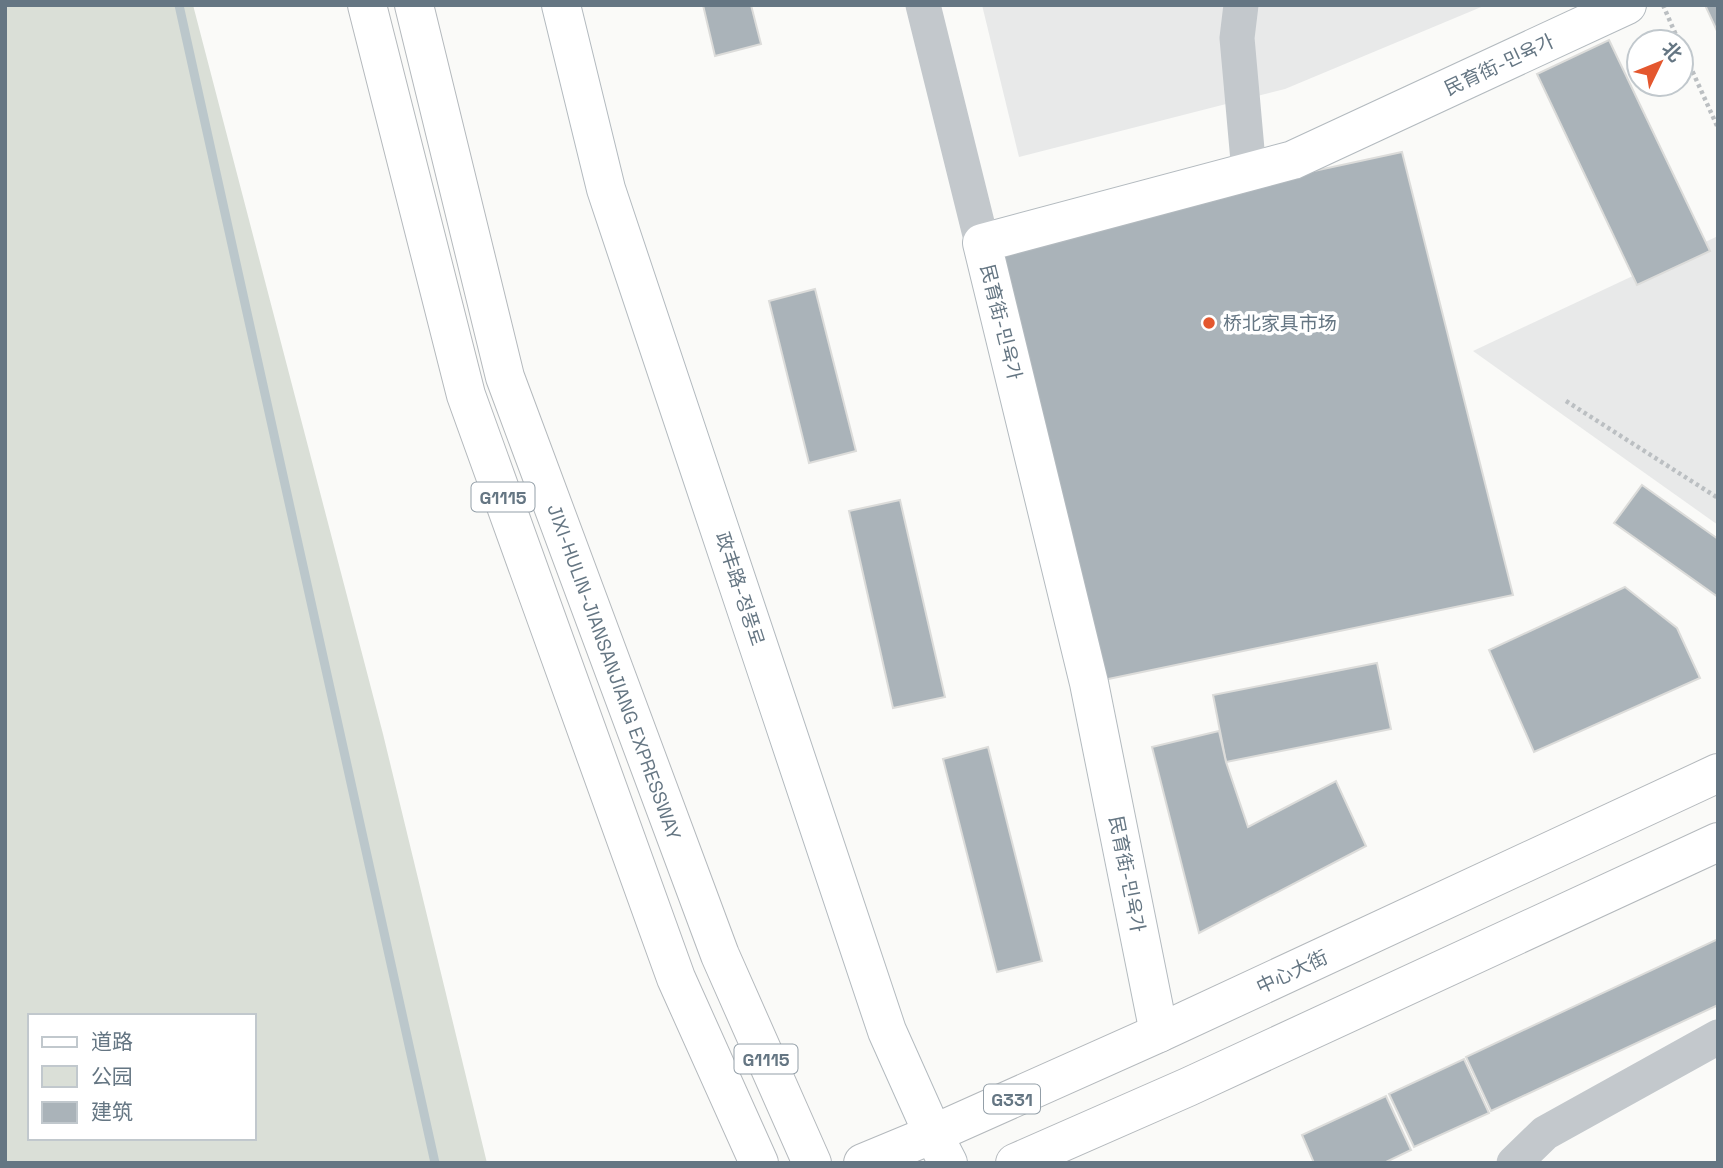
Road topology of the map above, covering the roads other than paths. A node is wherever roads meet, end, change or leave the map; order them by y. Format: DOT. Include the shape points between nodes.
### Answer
graph roads {
  1 [pos="367,5"];
  2 [pos="414,5"];
  3 [pos="561,5"];
  4 [pos="923,5"];
  5 [pos="1241,5"];
  6 [pos="1627,5"];
  7 [pos="1249,172"];
  8 [pos="982,243"];
  9 [pos="1718,773"];
  10 [pos="1718,842"];
  11 [pos="1159,1033"];
  12 [pos="1718,1037"];
  13 [pos="941,1149"];
  14 [pos="759,1163"];
  15 [pos="812,1163"];
  16 [pos="863,1163"];
  17 [pos="1015,1163"];
  18 [pos="1514,1163"];
  1 -- 14 [label="main road, G1115" via="466,395 676,978"];
  2 -- 15 [label="main road, JIXI-HULIN-JIANSANJIANG EXPRESSWAY / G1115" via="505,377 720,955"];
  3 -- 13 [label="main road, 政丰路-정풍로" via="606,189 887,1031"];
  4 -- 8 [label="street"];
  5 -- 7 [label="street" via="1237,38"];
  6 -- 7 [label="main road, 民育街-민육가" via="1293,160"];
  7 -- 8 [label="main road, 民育街-민육가"];
  8 -- 11 [label="main road, 民育街-민육가" via="1089,683"];
  9 -- 11 [label="main road, 中心大街"];
  10 -- 17 [label="main road"];
  11 -- 13 [label="main road, 中心大街 / G331"];
  12 -- 18 [label="street" via="1545,1133"];
  13 -- 16 [label="main road, 中心大街 / G331"];
}
